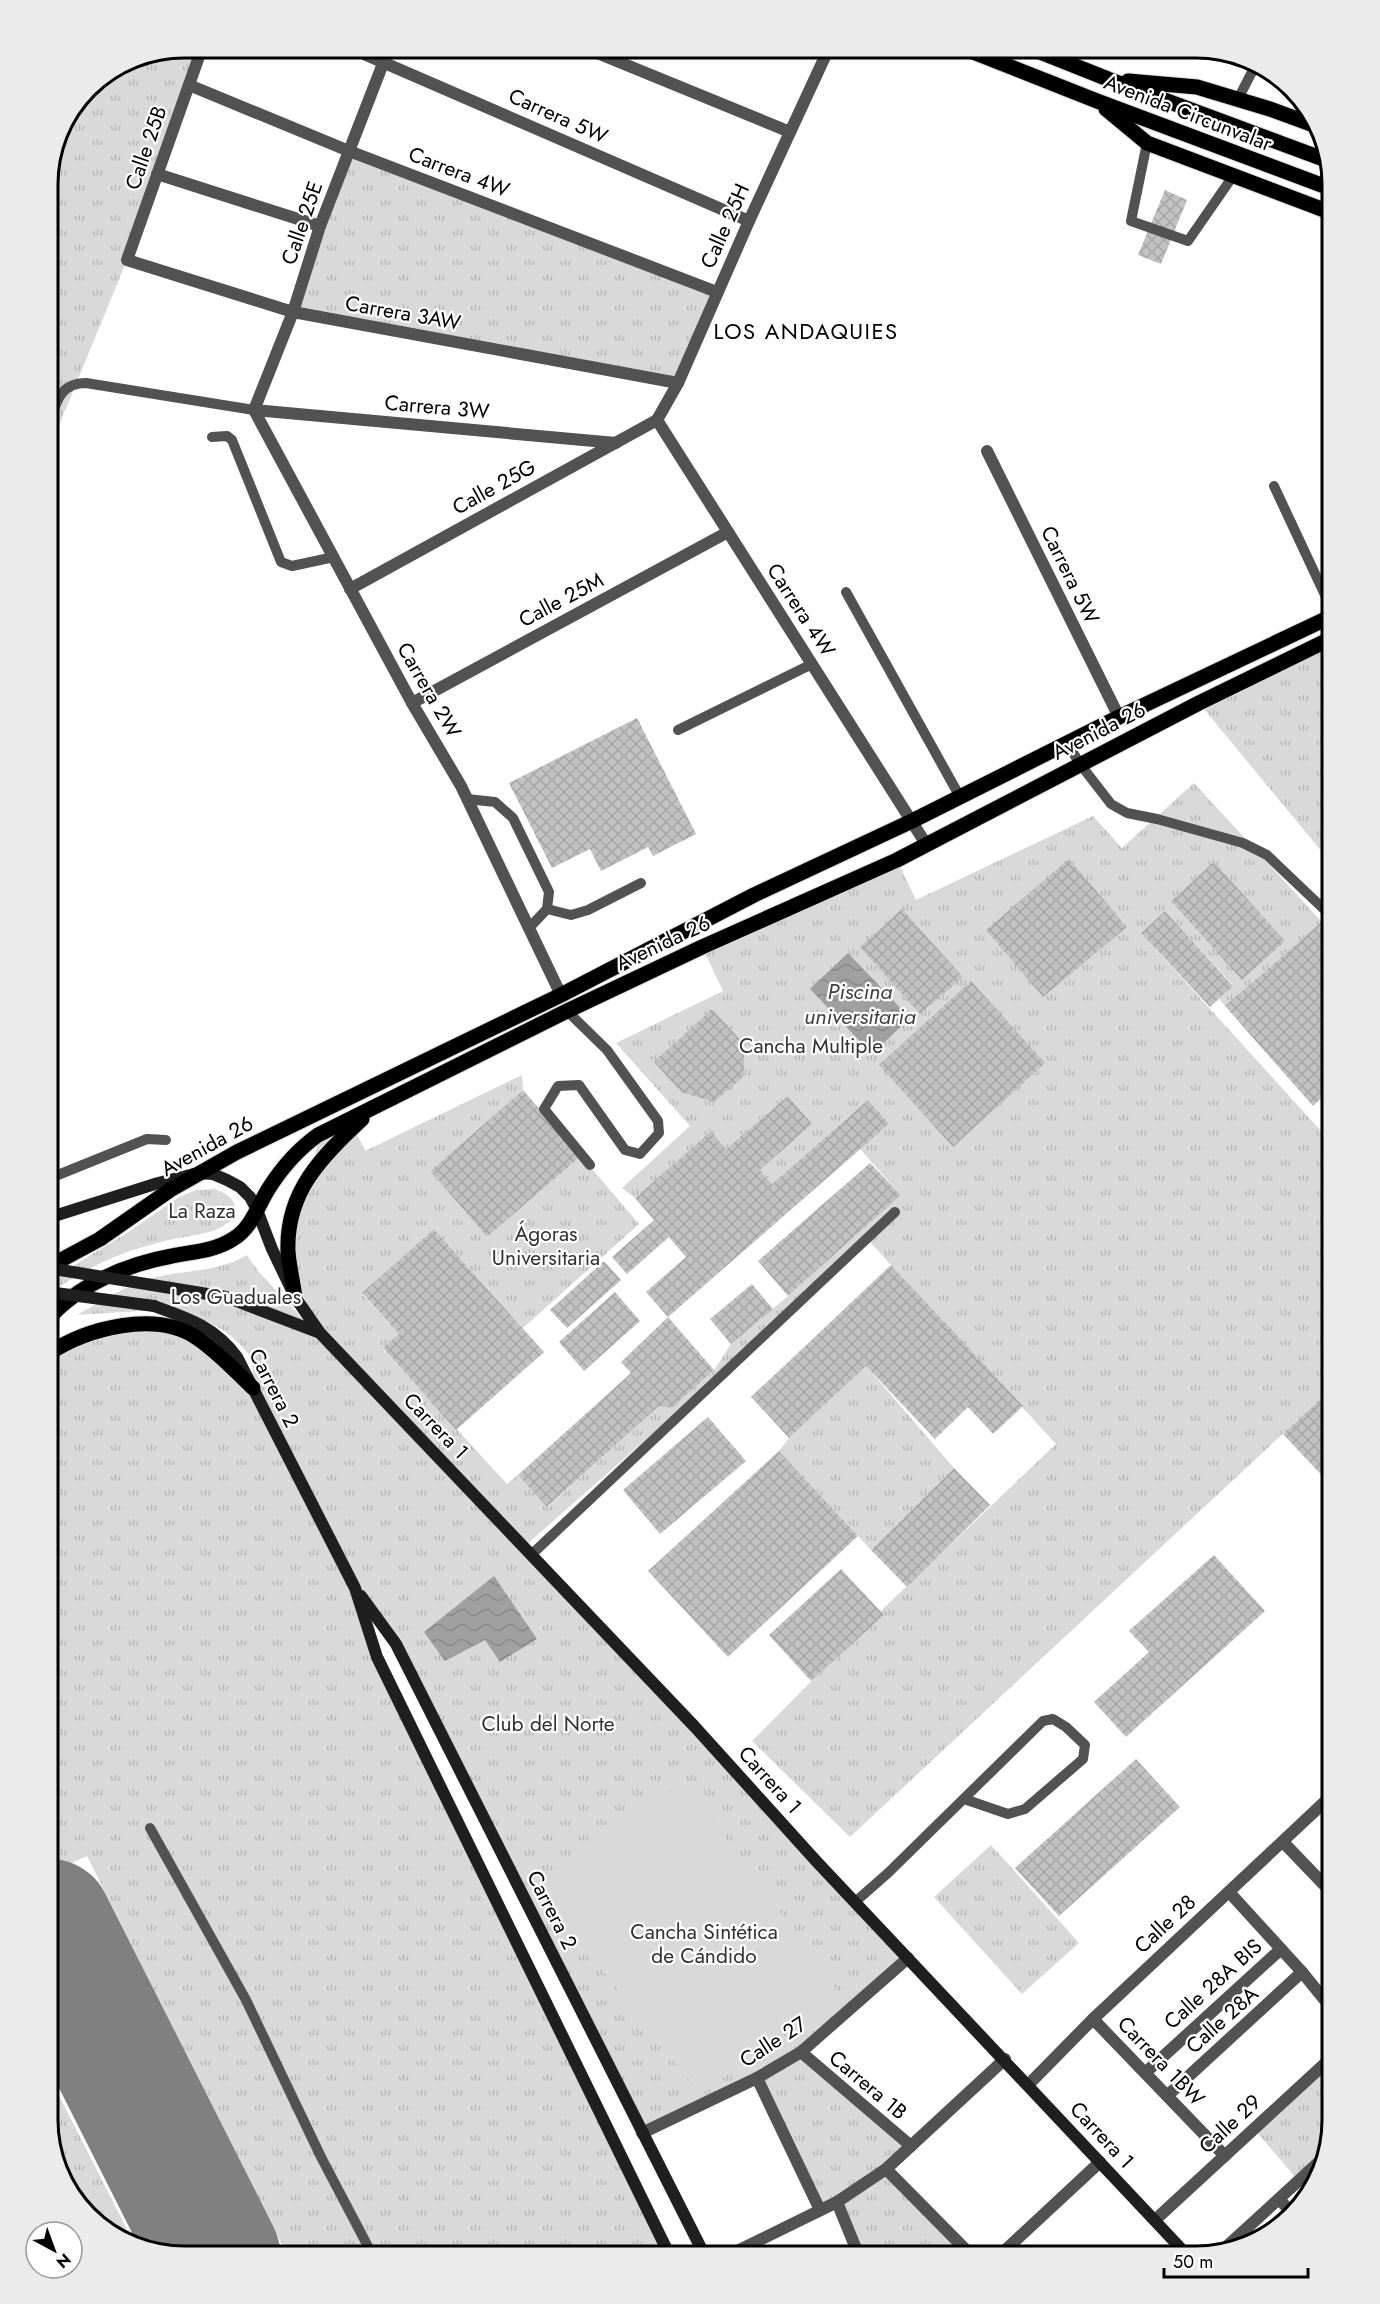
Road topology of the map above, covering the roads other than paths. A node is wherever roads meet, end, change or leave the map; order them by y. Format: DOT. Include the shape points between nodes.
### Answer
graph roads {
  1 [pos="198,58"];
  2 [pos="375,58"];
  3 [pos="385,58"];
  4 [pos="610,58"];
  5 [pos="824,59"];
  6 [pos="990,59"];
  7 [pos="1057,59"];
  8 [pos="384,62"];
  9 [pos="1252,73"];
  10 [pos="1107,79"];
  11 [pos="189,84"];
  12 [pos="1238,99"];
  13 [pos="1097,101"];
  14 [pos="1304,122"];
  15 [pos="790,132"];
  16 [pos="1148,143"];
  17 [pos="349,151"];
  18 [pos="1318,157"];
  19 [pos="157,174"];
  20 [pos="1233,176"];
  21 [pos="1322,185"];
  22 [pos="1322,209"];
  23 [pos="749,221"];
  24 [pos="320,226"];
  25 [pos="127,260"];
  26 [pos="717,292"];
  27 [pos="293,312"];
  28 [pos="678,383"];
  29 [pos="59,399"];
  30 [pos="254,410"];
  31 [pos="657,420"];
  32 [pos="212,437"];
  33 [pos="616,443"];
  34 [pos="987,451"];
  35 [pos="1274,486"];
  36 [pos="728,532"];
  37 [pos="334,557"];
  38 [pos="350,588"];
  39 [pos="1322,589"];
  40 [pos="846,592"];
  41 [pos="1322,621"];
  42 [pos="1322,643"];
  43 [pos="812,664"];
  44 [pos="412,703"];
  45 [pos="1119,717"];
  46 [pos="678,729"];
  47 [pos="1067,743"];
  48 [pos="1080,764"];
  49 [pos="960,797"];
  50 [pos="467,799"];
  51 [pos="912,821"];
  52 [pos="926,844"];
  53 [pos="641,883"];
  54 [pos="1322,907"];
  55 [pos="547,909"];
  56 [pos="529,928"];
  57 [pos="561,995"];
  58 [pos="567,1011"];
  59 [pos="376,1106"];
  60 [pos="166,1140"];
  61 [pos="590,1166"];
  62 [pos="198,1173"];
  63 [pos="58,1175"];
  64 [pos="257,1210"];
  65 [pos="896,1212"];
  66 [pos="58,1215"];
  67 [pos="58,1262"];
  68 [pos="58,1270"];
  69 [pos="58,1293"];
  70 [pos="295,1297"];
  71 [pos="58,1309"];
  72 [pos="320,1333"];
  73 [pos="58,1348"];
  74 [pos="253,1388"];
  75 [pos="531,1555"];
  76 [pos="355,1588"];
  77 [pos="964,1799"];
  78 [pos="1322,1805"];
  79 [pos="150,1828"];
  80 [pos="1283,1842"];
  81 [pos="1322,1883"];
  82 [pos="1229,1892"];
  83 [pos="855,1902"];
  84 [pos="1281,1949"];
  85 [pos="908,1958"];
  86 [pos="1302,1972"];
  87 [pos="1322,1997"];
  88 [pos="1093,2019"];
  89 [pos="801,2052"];
  90 [pos="1005,2059"];
  91 [pos="1322,2066"];
  92 [pos="1146,2073"];
  93 [pos="757,2078"];
  94 [pos="1028,2085"];
  95 [pos="1167,2096"];
  96 [pos="642,2133"];
  97 [pos="911,2146"];
  98 [pos="1224,2156"];
  99 [pos="1100,2162"];
  100 [pos="886,2169"];
  101 [pos="1312,2169"];
  102 [pos="1279,2199"];
  103 [pos="837,2202"];
  104 [pos="1286,2207"];
  105 [pos="820,2210"];
  106 [pos="1155,2220"];
  107 [pos="1235,2239"];
  108 [pos="368,2245"];
  109 [pos="665,2245"];
  110 [pos="700,2246"];
  111 [pos="748,2246"];
  112 [pos="855,2246"];
  113 [pos="962,2246"];
  114 [pos="1010,2246"];
  115 [pos="1179,2246"];
  1 -- 11 [label="street, Calle 25B"];
  2 -- 8 [label="street, Carrera 5W"];
  3 -- 8 [label="street, Calle 25E"];
  4 -- 15 [label="street"];
  5 -- 15 [label="street, Calle 25H"];
  6 -- 13 [label="main road, Avenida Circunvalar"];
  7 -- 10 [label="main road, Avenida Circunvalar"];
  8 -- 17 [label="street, Calle 25E"];
  8 -- 23 [label="street, Carrera 5W"];
  9 -- 12 [label="lane"];
  10 -- 12 [label="main road" via="1197,87"];
  10 -- 18 [label="main road, Avenida Circunvalar"];
  11 -- 17 [label="street, Carrera 4W"];
  11 -- 19 [label="street, Calle 25B"];
  12 -- 14 [label="main road"];
  13 -- 16 [label="main road"];
  13 -- 21 [label="main road, Avenida Circunvalar"];
  15 -- 23 [label="street, Calle 25H"];
  16 -- 20 [label="main road"];
  16 -- 20 [label="lane" via="1131,221 1188,242"];
  17 -- 24 [label="street, Calle 25E"];
  17 -- 26 [label="street, Carrera 4W"];
  19 -- 24 [label="street"];
  19 -- 25 [label="street, Calle 25B"];
  20 -- 22 [label="main road"];
  23 -- 26 [label="street, Calle 25H"];
  24 -- 27 [label="street, Calle 25E"];
  25 -- 27 [label="street, Carrera 3AW"];
  26 -- 28 [label="street, Calle 25H"];
  27 -- 28 [label="street, Carrera 3AW"];
  27 -- 30 [label="street, Calle 25E"];
  28 -- 31 [label="street, Calle 25H"];
  29 -- 30 [label="lane" via="74,383 86,383"];
  30 -- 33 [label="street, Carrera 3W"];
  30 -- 37 [label="street, Carrera 2W"];
  31 -- 33 [label="street, Calle 25G"];
  31 -- 36 [label="street, Carrera 4W"];
  32 -- 37 [label="lane" via="227,436 232,440 281,562 292,566"];
  33 -- 38 [label="street, Calle 25G"];
  34 -- 45 [label="street, Carrera 5W"];
  35 -- 39 [label="lane"];
  36 -- 43 [label="street, Carrera 4W"];
  36 -- 44 [label="street, Calle 25M"];
  37 -- 38 [label="street, Carrera 2W"];
  38 -- 44 [label="street, Carrera 2W"];
  40 -- 49 [label="lane"];
  41 -- 45 [label="main road, Avenida 26"];
  42 -- 48 [label="main road, Avenida 26"];
  43 -- 46 [label="lane"];
  43 -- 51 [label="street, Carrera 4W"];
  44 -- 50 [label="street, Carrera 2W"];
  45 -- 47 [label="main road, Avenida 26"];
  47 -- 48 [label="lane"];
  47 -- 49 [label="main road, Avenida 26"];
  48 -- 52 [label="main road, Avenida 26"];
  48 -- 54 [label="lane" via="1111,804 1127,813 1243,843 1267,855"];
  49 -- 51 [label="main road, Avenida 26"];
  50 -- 55 [label="lane" via="495,802 513,818 549,892"];
  50 -- 56 [label="street, Carrera 2W"];
  51 -- 52 [label="street, Carrera 4W"];
  51 -- 57 [label="main road, Avenida 26" via="754,895"];
  52 -- 58 [label="main road, Avenida 26"];
  53 -- 55 [label="lane" via="571,915"];
  55 -- 56 [label="lane"];
  56 -- 57 [label="street, Carrera 2W"];
  57 -- 62 [label="main road, Avenida 26" via="286,1126"];
  58 -- 59 [label="main road, Avenida 26"];
  58 -- 61 [label="lane" via="607,1050 658,1120 659,1133 640,1154 625,1150 579,1085 558,1086 544,1108"];
  59 -- 64 [label="main road, Avenida 26" via="301,1147 284,1165"];
  59 -- 70 [label="main road" via="319,1161 302,1186 290,1223 288,1251"];
  60 -- 63 [label="lane" via="147,1139"];
  62 -- 64 [label="main road, Carrera 1" via="213,1174 240,1187"];
  62 -- 66 [label="main road"];
  62 -- 67 [label="main road, Avenida 26"];
  64 -- 70 [label="main road, Carrera 1"];
  64 -- 71 [label="main road, Avenida 26" via="234,1239 144,1262 72,1296"];
  65 -- 75 [label="lane"];
  68 -- 72 [label="main road, Carrera 2, bridge" via="226,1297"];
  69 -- 74 [label="main road, Carrera 2, bridge" via="154,1306 211,1330 237,1357"];
  70 -- 72 [label="main road, Carrera 1"];
  72 -- 75 [label="main road, Carrera 1"];
  73 -- 74 [label="main road" via="85,1334 124,1325 165,1325 196,1337"];
  74 -- 76 [label="main road, Carrera 2"];
  75 -- 83 [label="main road, Carrera 1" via="695,1726"];
  76 -- 96 [label="main road, Carrera 2" via="396,1644"];
  76 -- 109 [label="main road, Carrera 2" via="376,1657"];
  77 -- 77 [label="lane" via="1043,1721 1053,1719 1066,1726 1085,1745 1083,1759 1025,1809 1008,1814"];
  77 -- 83 [label="lane"];
  78 -- 80 [label="street, Calle 28"];
  79 -- 108 [label="lane" via="246,2000"];
  80 -- 81 [label="street"];
  80 -- 82 [label="street, Calle 28"];
  82 -- 84 [label="street"];
  82 -- 88 [label="street, Calle 28"];
  83 -- 85 [label="main road, Carrera 1"];
  84 -- 86 [label="street"];
  84 -- 92 [label="street, Calle 28A BIS"];
  85 -- 89 [label="street, Calle 27"];
  85 -- 90 [label="main road, Carrera 1"];
  86 -- 87 [label="street"];
  86 -- 95 [label="street, Calle 28A"];
  88 -- 92 [label="street, Carrera 1BW"];
  88 -- 94 [label="street, Calle 28"];
  89 -- 93 [label="street, Calle 27"];
  89 -- 97 [label="street, Carrera 1B"];
  90 -- 94 [label="main road, Carrera 1"];
  90 -- 97 [label="street"];
  91 -- 98 [label="street, Calle 29"];
  92 -- 95 [label="street, Carrera 1BW"];
  93 -- 96 [label="street, Calle 27"];
  93 -- 105 [label="street"];
  94 -- 99 [label="main road, Carrera 1"];
  95 -- 98 [label="street, Carrera 1BW"];
  96 -- 110 [label="main road, Carrera 2"];
  97 -- 100 [label="street"];
  98 -- 106 [label="street, Calle 29"];
  99 -- 106 [label="main road, Carrera 1"];
  99 -- 114 [label="street"];
  100 -- 103 [label="street"];
  100 -- 113 [label="street"];
  101 -- 102 [label="street"];
  102 -- 104 [label="street"];
  102 -- 107 [label="street"];
  103 -- 105 [label="street"];
  103 -- 112 [label="street"];
  105 -- 111 [label="street"];
  106 -- 115 [label="main road, Carrera 1"];
}
